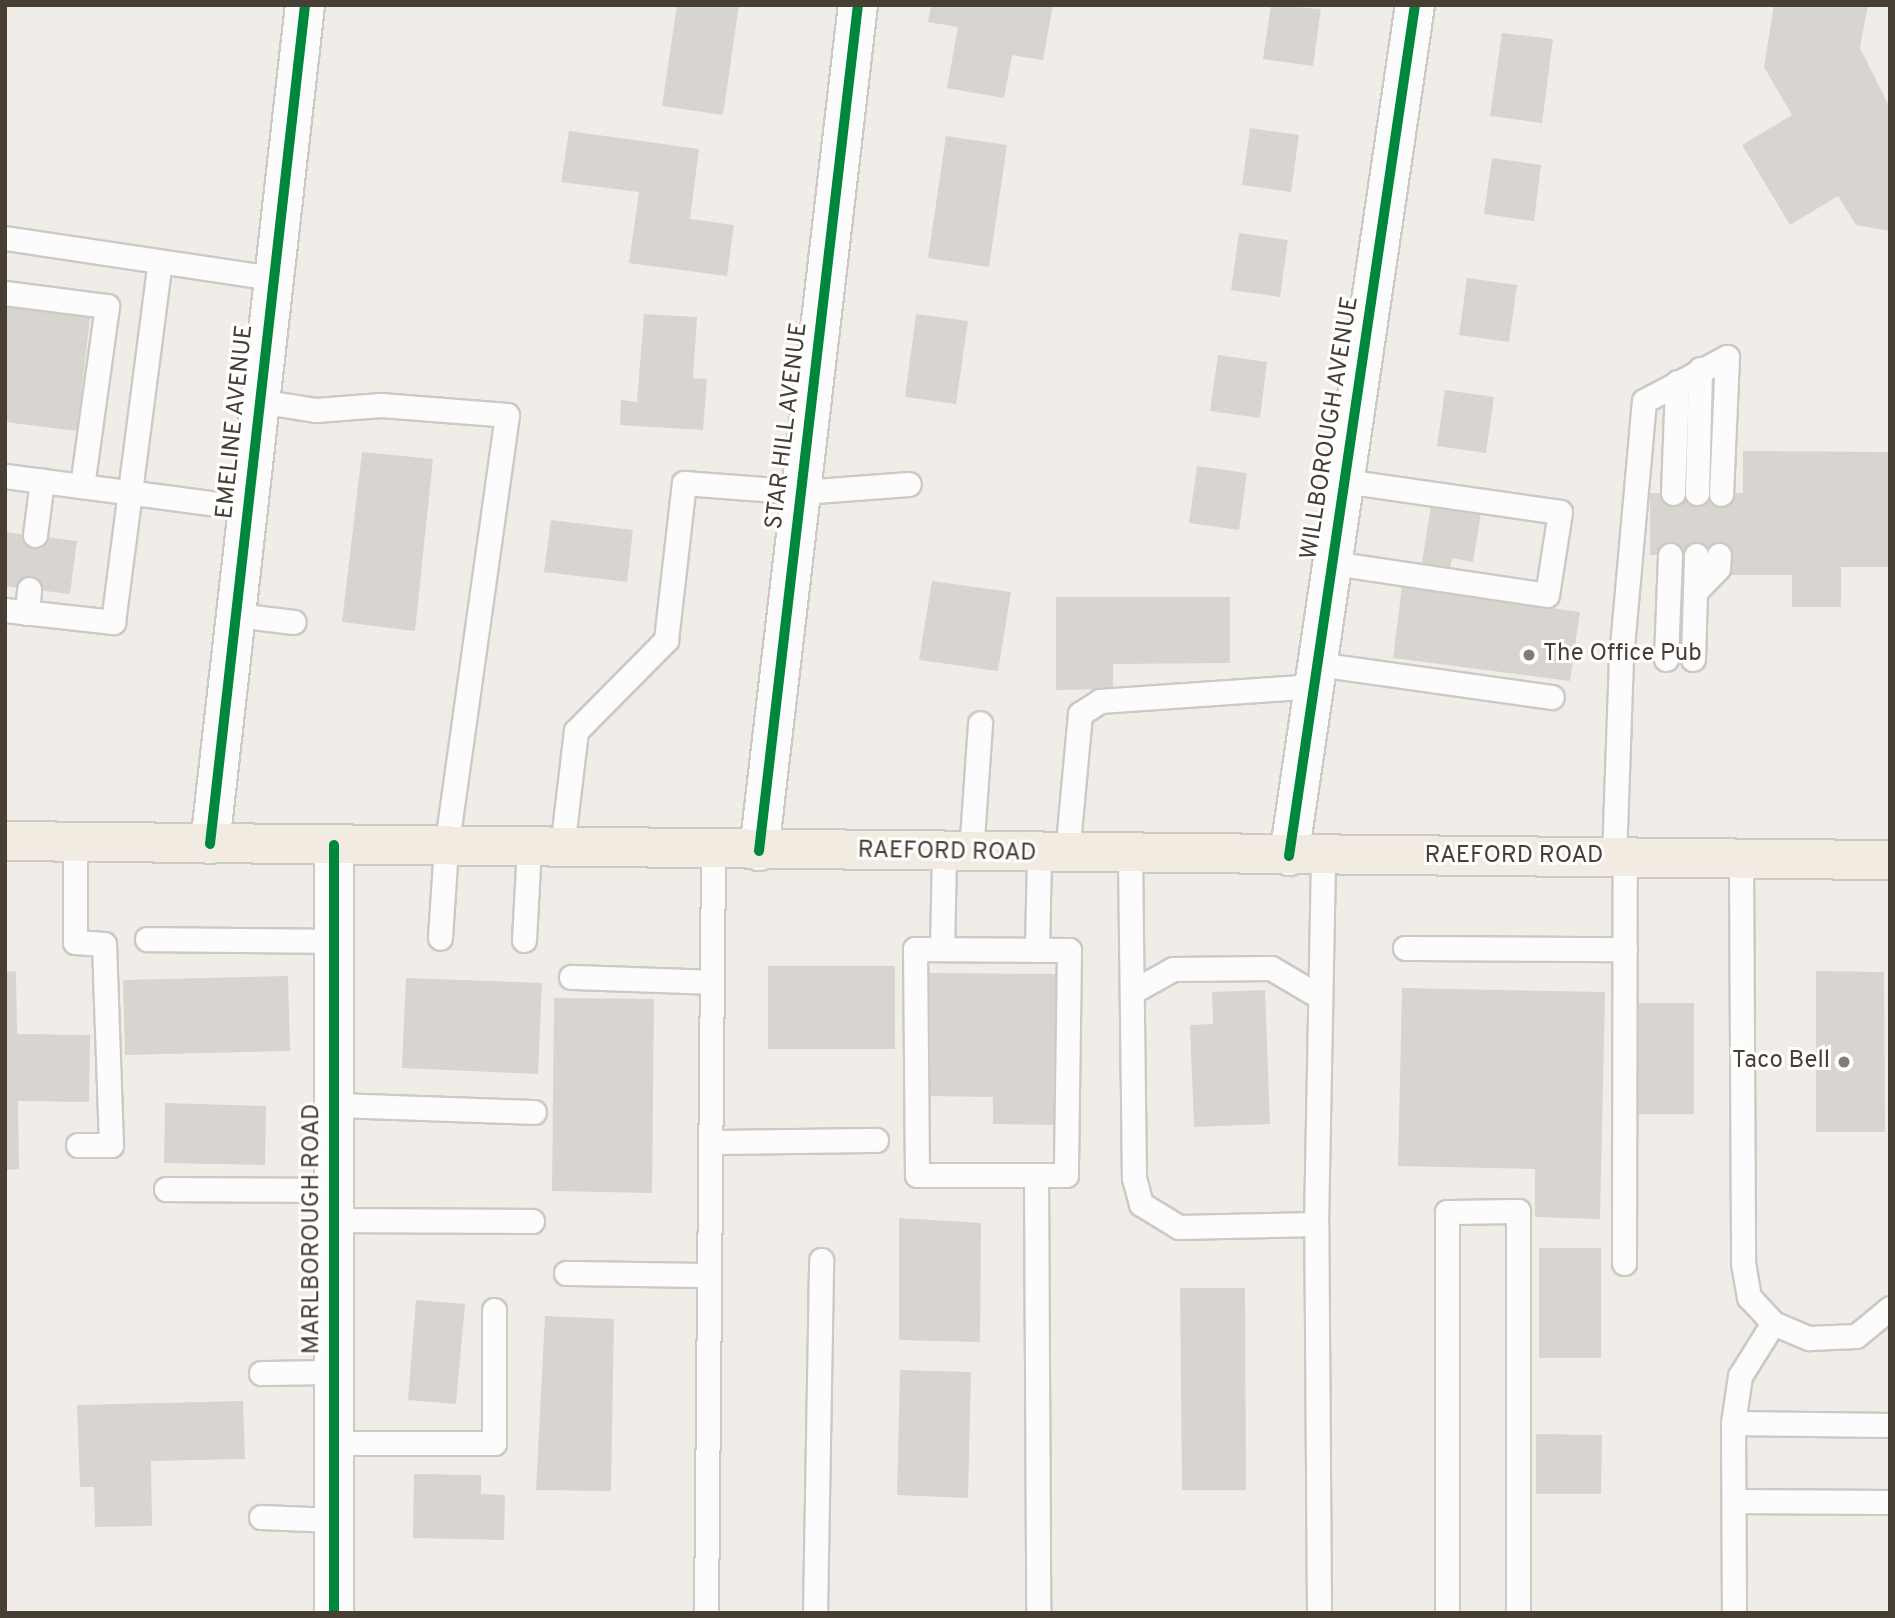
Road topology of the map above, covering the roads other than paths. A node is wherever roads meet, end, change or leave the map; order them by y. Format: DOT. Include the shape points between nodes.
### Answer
graph roads {
  1 [pos="304,5"];
  2 [pos="858,5"];
  3 [pos="1415,5"];
  4 [pos="5,238"];
  5 [pos="160,262"];
  6 [pos="274,278"];
  7 [pos="5,293"];
  8 [pos="1700,369"];
  9 [pos="1677,382"];
  10 [pos="259,401"];
  11 [pos="5,475"];
  12 [pos="42,480"];
  13 [pos="1345,481"];
  14 [pos="909,484"];
  15 [pos="82,486"];
  16 [pos="131,492"];
  17 [pos="802,492"];
  18 [pos="1673,493"];
  19 [pos="1698,494"];
  20 [pos="1721,494"];
  21 [pos="247,508"];
  22 [pos="35,535"];
  23 [pos="1670,555"];
  24 [pos="1708,555"];
  25 [pos="1333,563"];
  26 [pos="29,589"];
  27 [pos="16,612"];
  28 [pos="236,615"];
  29 [pos="294,622"];
  30 [pos="1666,659"];
  31 [pos="1693,659"];
  32 [pos="1316,675"];
  33 [pos="1552,697"];
  34 [pos="979,723"];
  35 [pos="5,841"];
  36 [pos="75,842"];
  37 [pos="210,844"];
  38 [pos="334,845"];
  39 [pos="446,847"];
  40 [pos="545,848"];
  41 [pos="713,850"];
  42 [pos="759,851"];
  43 [pos="958,853"];
  44 [pos="1053,854"];
  45 [pos="1130,854"];
  46 [pos="1306,856"];
  47 [pos="1620,858"];
  48 [pos="1741,859"];
  49 [pos="1890,860"];
  50 [pos="440,937"];
  51 [pos="147,939"];
  52 [pos="524,940"];
  53 [pos="334,941"];
  54 [pos="1405,948"];
  55 [pos="942,949"];
  56 [pos="1625,949"];
  57 [pos="1037,950"];
  58 [pos="571,977"];
  59 [pos="712,982"];
  60 [pos="1132,992"];
  61 [pos="1320,997"];
  62 [pos="334,1105"];
  63 [pos="534,1112"];
  64 [pos="876,1140"];
  65 [pos="710,1142"];
  66 [pos="78,1145"];
  67 [pos="1036,1175"];
  68 [pos="166,1189"];
  69 [pos="334,1205"];
  70 [pos="532,1221"];
  71 [pos="1316,1224"];
  72 [pos="821,1260"];
  73 [pos="1624,1263"];
  74 [pos="566,1273"];
  75 [pos="709,1275"];
  76 [pos="1890,1308"];
  77 [pos="494,1310"];
  78 [pos="1773,1323"];
  79 [pos="334,1372"];
  80 [pos="261,1373"];
  81 [pos="1733,1423"];
  82 [pos="1890,1424"];
  83 [pos="334,1443"];
  84 [pos="1734,1501"];
  85 [pos="1890,1502"];
  86 [pos="261,1517"];
  87 [pos="334,1520"];
  88 [pos="334,1613"];
  89 [pos="706,1613"];
  90 [pos="815,1613"];
  91 [pos="1038,1613"];
  92 [pos="1319,1613"];
  93 [pos="1447,1613"];
  94 [pos="1518,1613"];
  95 [pos="1734,1613"];
  1 -- 6 [label="street, EMELINE AVENUE"];
  2 -- 17 [label="street, STAR HILL AVENUE"];
  3 -- 13 [label="street, WILLBOROUGH AVENUE"];
  4 -- 5 [label="lane"];
  5 -- 6 [label="lane"];
  5 -- 16 [label="lane"];
  6 -- 10 [label="street, EMELINE AVENUE"];
  7 -- 15 [label="lane" via="107,306"];
  8 -- 9 [label="lane"];
  8 -- 19 [label="lane"];
  8 -- 20 [label="lane" via="1727,358"];
  9 -- 18 [label="lane"];
  9 -- 47 [label="lane" via="1644,401 1621,658"];
  10 -- 21 [label="street, EMELINE AVENUE"];
  10 -- 39 [label="lane" via="316,410 381,405 507,415"];
  11 -- 12 [label="lane"];
  12 -- 15 [label="lane"];
  12 -- 22 [label="lane"];
  13 -- 25 [label="street, WILLBOROUGH AVENUE"];
  13 -- 25 [label="lane" via="1559,512 1547,595"];
  14 -- 17 [label="lane"];
  15 -- 16 [label="lane"];
  16 -- 21 [label="lane"];
  16 -- 27 [label="lane" via="113,622"];
  17 -- 40 [label="lane" via="684,483 666,640 576,732"];
  17 -- 42 [label="street, STAR HILL AVENUE"];
  21 -- 28 [label="street, EMELINE AVENUE"];
  23 -- 30 [label="lane"];
  24 -- 31 [label="lane" via="1718,568 1695,593"];
  25 -- 32 [label="street, WILLBOROUGH AVENUE"];
  26 -- 27 [label="lane"];
  28 -- 29 [label="lane"];
  28 -- 37 [label="street, EMELINE AVENUE"];
  32 -- 33 [label="lane"];
  32 -- 44 [label="lane" via="1100,701 1080,715"];
  32 -- 46 [label="street, WILLBOROUGH AVENUE"];
  34 -- 43 [label="lane"];
  35 -- 36 [label="main road, RAEFORD ROAD"];
  36 -- 37 [label="main road, RAEFORD ROAD"];
  36 -- 66 [label="lane" via="75,942 104,944 111,1145"];
  37 -- 38 [label="main road, RAEFORD ROAD"];
  38 -- 39 [label="main road, RAEFORD ROAD"];
  38 -- 53 [label="street, MARLBOROUGH ROAD"];
  39 -- 40 [label="main road, RAEFORD ROAD"];
  39 -- 50 [label="lane"];
  40 -- 41 [label="main road, RAEFORD ROAD"];
  40 -- 52 [label="lane"];
  41 -- 42 [label="main road, RAEFORD ROAD"];
  41 -- 59 [label="lane"];
  42 -- 43 [label="main road, RAEFORD ROAD"];
  43 -- 44 [label="main road, RAEFORD ROAD"];
  43 -- 55 [label="lane"];
  44 -- 45 [label="main road, RAEFORD ROAD"];
  44 -- 57 [label="lane"];
  45 -- 46 [label="main road, RAEFORD ROAD"];
  45 -- 60 [label="lane"];
  46 -- 47 [label="main road, RAEFORD ROAD"];
  46 -- 61 [label="lane"];
  47 -- 48 [label="main road, RAEFORD ROAD"];
  47 -- 56 [label="lane"];
  48 -- 49 [label="main road, RAEFORD ROAD"];
  48 -- 78 [label="lane" via="1743,1263 1749,1297"];
  51 -- 53 [label="lane"];
  53 -- 62 [label="street, MARLBOROUGH ROAD"];
  54 -- 56 [label="lane"];
  55 -- 57 [label="lane"];
  55 -- 67 [label="lane" via="915,949 916,1175"];
  56 -- 73 [label="lane"];
  57 -- 67 [label="lane" via="1069,950 1066,1175"];
  58 -- 59 [label="lane"];
  59 -- 65 [label="lane"];
  60 -- 61 [label="lane" via="1173,969 1271,968"];
  60 -- 71 [label="lane" via="1134,1178 1141,1204 1179,1227"];
  61 -- 71 [label="lane"];
  62 -- 63 [label="lane"];
  62 -- 69 [label="street, MARLBOROUGH ROAD"];
  64 -- 65 [label="lane"];
  65 -- 75 [label="lane"];
  67 -- 91 [label="lane"];
  68 -- 69 [label="lane"];
  69 -- 70 [label="lane"];
  69 -- 79 [label="street, MARLBOROUGH ROAD"];
  71 -- 92 [label="lane"];
  72 -- 90 [label="lane"];
  74 -- 75 [label="lane"];
  75 -- 89 [label="lane"];
  76 -- 78 [label="lane" via="1856,1336 1809,1338"];
  77 -- 83 [label="lane" via="494,1443"];
  78 -- 81 [label="lane" via="1740,1376"];
  79 -- 80 [label="lane"];
  79 -- 83 [label="street, MARLBOROUGH ROAD"];
  81 -- 82 [label="lane"];
  81 -- 84 [label="lane"];
  83 -- 87 [label="street, MARLBOROUGH ROAD"];
  84 -- 85 [label="lane"];
  84 -- 95 [label="lane"];
  86 -- 87 [label="lane"];
  87 -- 88 [label="street, MARLBOROUGH ROAD"];
  93 -- 94 [label="lane" via="1447,1212 1518,1211"];
}
